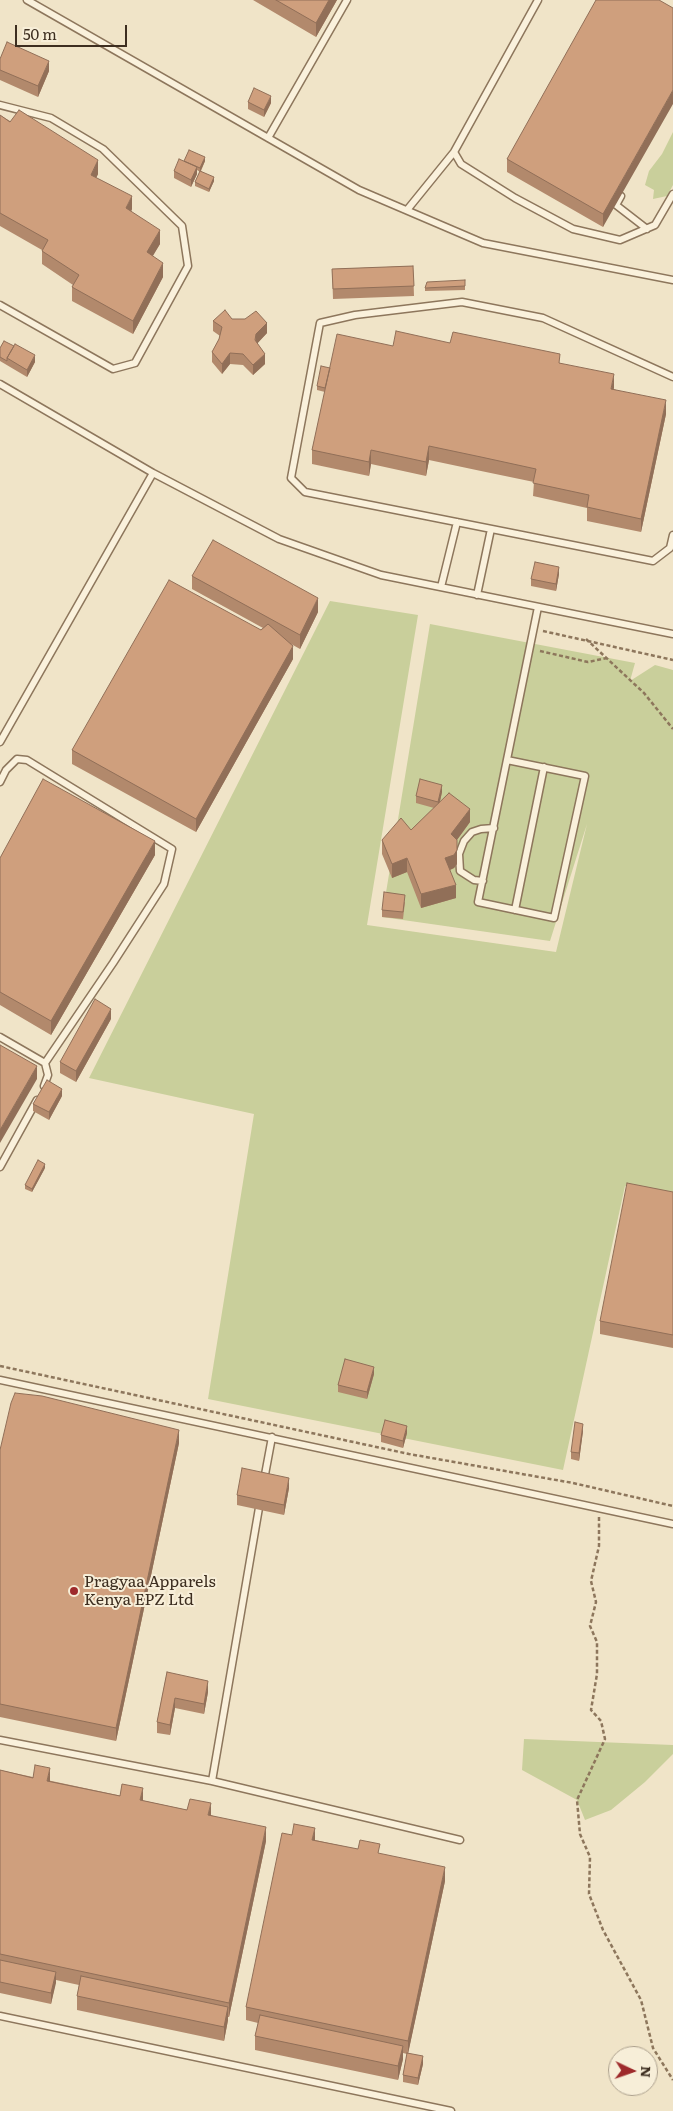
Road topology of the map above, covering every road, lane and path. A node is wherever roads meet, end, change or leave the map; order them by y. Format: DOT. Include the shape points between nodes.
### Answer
graph roads {
  1 [pos="26,0"];
  2 [pos="347,0"];
  3 [pos="538,0"];
  4 [pos="0,105"];
  5 [pos="268,138"];
  6 [pos="454,152"];
  7 [pos="625,187"];
  8 [pos="673,194"];
  9 [pos="406,210"];
  10 [pos="647,229"];
  11 [pos="673,280"];
  12 [pos="0,305"];
  13 [pos="673,377"];
  14 [pos="0,384"];
  15 [pos="153,473"];
  16 [pos="457,522"];
  17 [pos="491,529"];
  18 [pos="673,535"];
  19 [pos="441,587"];
  20 [pos="477,594"];
  21 [pos="538,607"];
  22 [pos="534,629"];
  23 [pos="673,634"];
  24 [pos="588,640"];
  25 [pos="530,648"];
  26 [pos="607,658"];
  27 [pos="673,660"];
  28 [pos="673,729"];
  29 [pos="0,742"];
  30 [pos="507,760"];
  31 [pos="544,767"];
  32 [pos="0,782"];
  33 [pos="494,828"];
  34 [pos="483,881"];
  35 [pos="514,910"];
  36 [pos="0,1037"];
  37 [pos="45,1063"];
  38 [pos="0,1167"];
  39 [pos="0,1366"];
  40 [pos="0,1380"];
  41 [pos="272,1437"];
  42 [pos="263,1486"];
  43 [pos="262,1496"];
  44 [pos="673,1506"];
  45 [pos="599,1508"];
  46 [pos="673,1524"];
  47 [pos="0,1740"];
  48 [pos="212,1781"];
  49 [pos="460,1840"];
  50 [pos="0,2016"];
  51 [pos="673,2080"];
  52 [pos="451,2111"];
  1 -- 5 [label="lane"];
  2 -- 5 [label="lane"];
  3 -- 6 [label="lane"];
  4 -- 12 [label="lane" via="51,118 103,149 182,226 188,266 135,363 113,369"];
  5 -- 9 [label="lane" via="359,190"];
  6 -- 9 [label="lane"];
  6 -- 10 [label="lane" via="461,164 484,180 573,229 620,240"];
  7 -- 10 [label="lane" via="616,205"];
  8 -- 10 [label="lane" via="655,225"];
  9 -- 11 [label="lane" via="483,243"];
  13 -- 16 [label="lane" via="543,318 462,302 355,315 320,323 291,478 305,492"];
  14 -- 15 [label="lane"];
  15 -- 19 [label="lane" via="279,539 381,575"];
  15 -- 29 [label="lane"];
  16 -- 17 [label="lane"];
  16 -- 19 [label="lane"];
  17 -- 18 [label="lane" via="654,561 670,548"];
  17 -- 20 [label="lane"];
  19 -- 20 [label="lane"];
  20 -- 21 [label="lane"];
  21 -- 22 [label="lane"];
  21 -- 23 [label="lane"];
  22 -- 24 [label="path"];
  22 -- 25 [label="lane"];
  24 -- 26 [label="path"];
  24 -- 27 [label="path"];
  25 -- 26 [label="path" via="588,662"];
  25 -- 30 [label="lane"];
  26 -- 28 [label="path" via="644,693"];
  30 -- 31 [label="lane"];
  30 -- 33 [label="lane"];
  31 -- 35 [label="lane"];
  31 -- 35 [label="lane" via="585,776 554,918"];
  32 -- 37 [label="lane" via="17,759 27,760 172,849 164,884 114,964"];
  33 -- 34 [label="lane"];
  33 -- 34 [label="lane" via="472,832 459,854 460,871 474,880"];
  34 -- 35 [label="lane" via="478,902"];
  36 -- 37 [label="lane"];
  37 -- 38 [label="lane" via="46,1081"];
  39 -- 44 [label="path" via="409,1454 573,1483"];
  40 -- 41 [label="lane"];
  41 -- 42 [label="lane"];
  41 -- 45 [label="lane"];
  43 -- 48 [label="lane"];
  45 -- 46 [label="lane"];
  45 -- 51 [label="path" via="599,1546 591,1581 596,1602 590,1626 597,1642 597,1674 591,1710 601,1721 605,1739 577,1800 580,1834 590,1857 589,1894 603,1930 641,2000 653,2048"];
  47 -- 48 [label="lane"];
  48 -- 49 [label="lane"];
  50 -- 52 [label="lane"];
}
